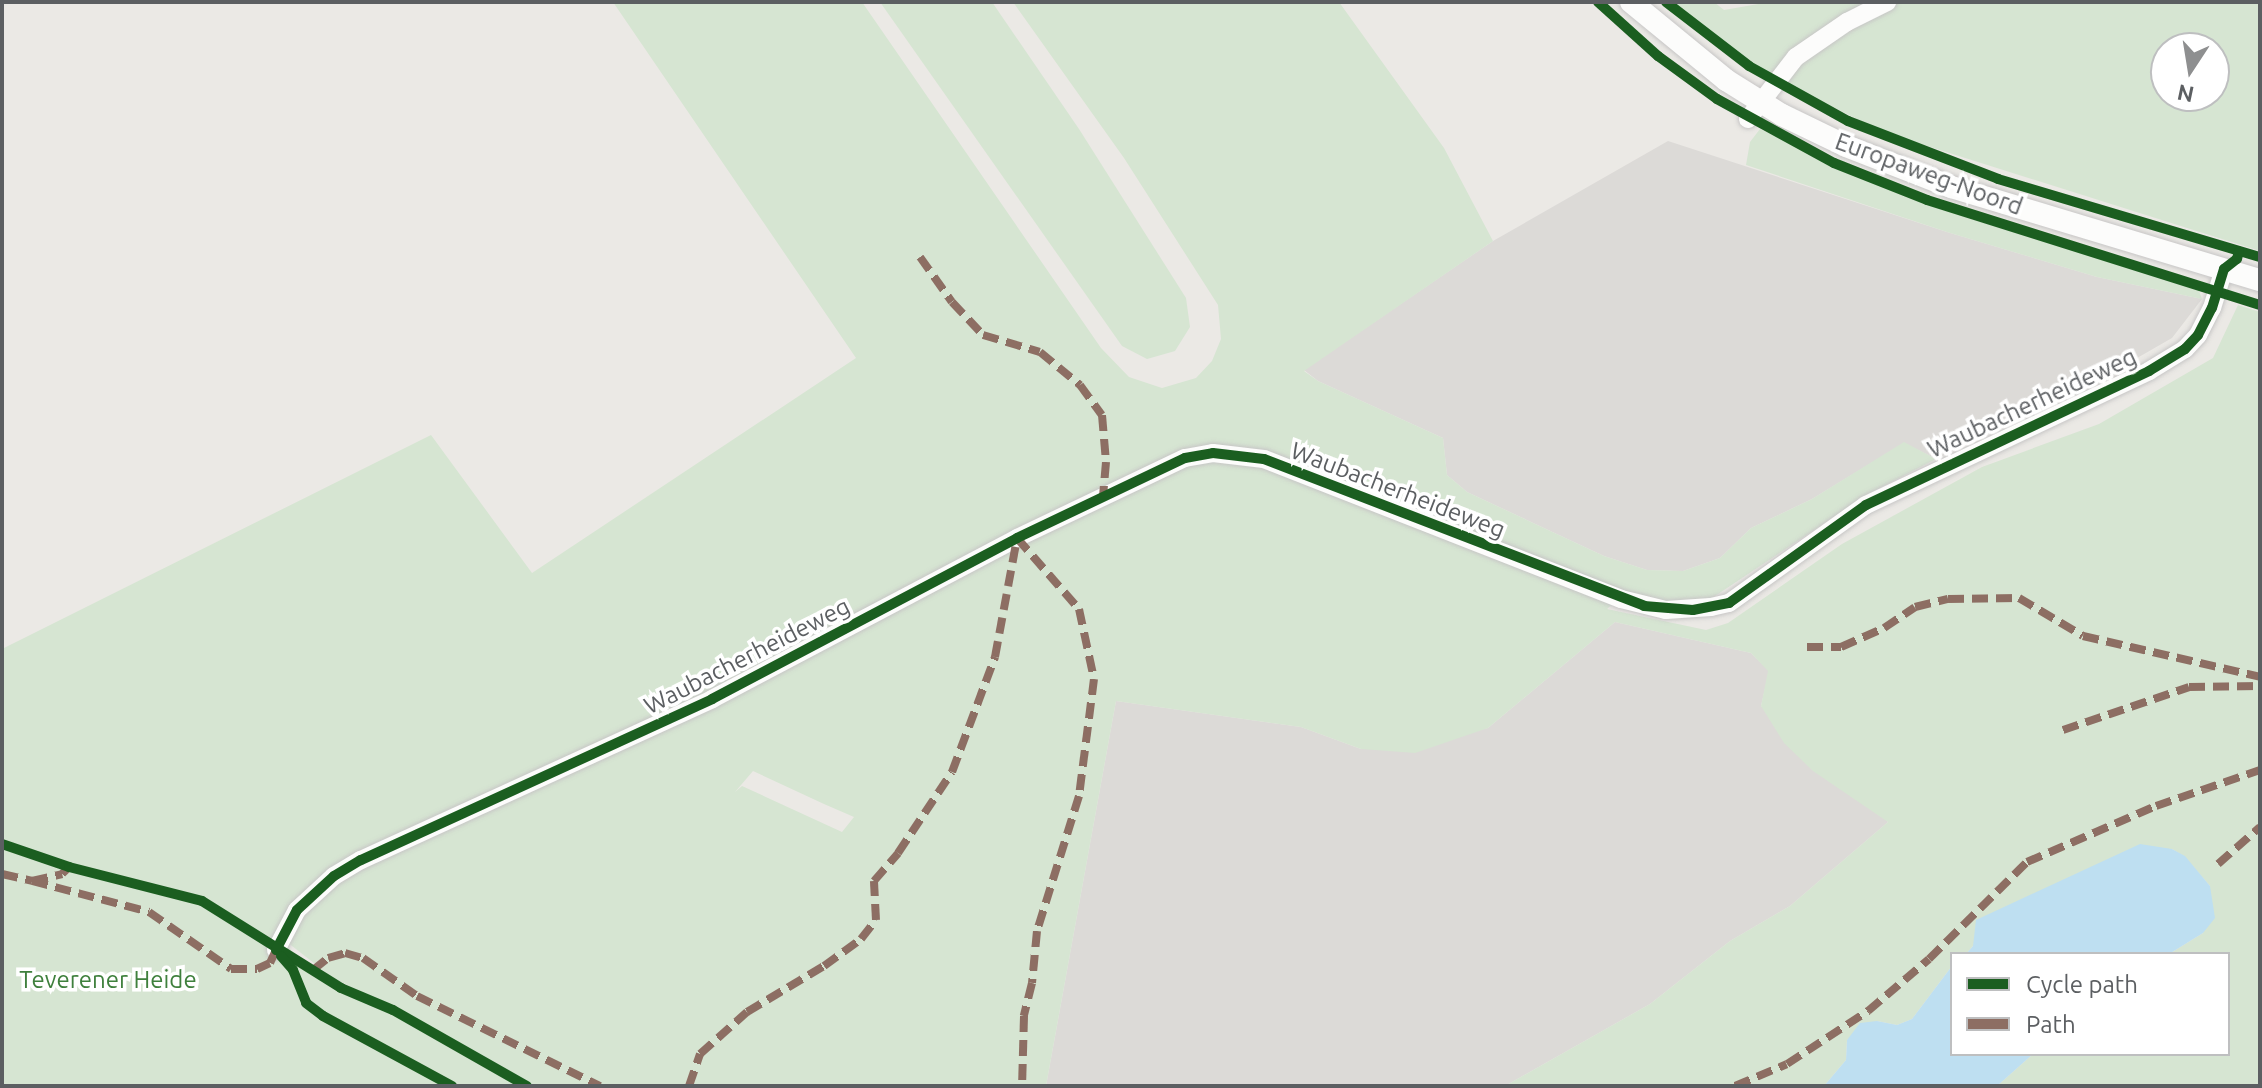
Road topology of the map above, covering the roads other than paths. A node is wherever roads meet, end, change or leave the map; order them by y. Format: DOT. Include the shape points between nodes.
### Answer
graph roads {
  1 [pos="1631,2"];
  2 [pos="1887,2"];
  3 [pos="1755,111"];
  4 [pos="2224,269"];
  5 [pos="2260,280"];
  6 [pos="276,950"];
  1 -- 3 [label="street, Europaweg-Noord"];
  2 -- 3 [label="street" via="1796,57"];
  3 -- 4 [label="street, Europaweg-Noord" via="1951,187"];
  4 -- 5 [label="street, Europaweg-Noord"];
  4 -- 6 [label="street, Waubacherheideweg" via="2212,308 2185,349 1866,505 1729,603 1711,607 1666,610 1621,599 1264,459 1213,453 1185,458 989,552 712,699 361,860 334,876 297,910"];
}
